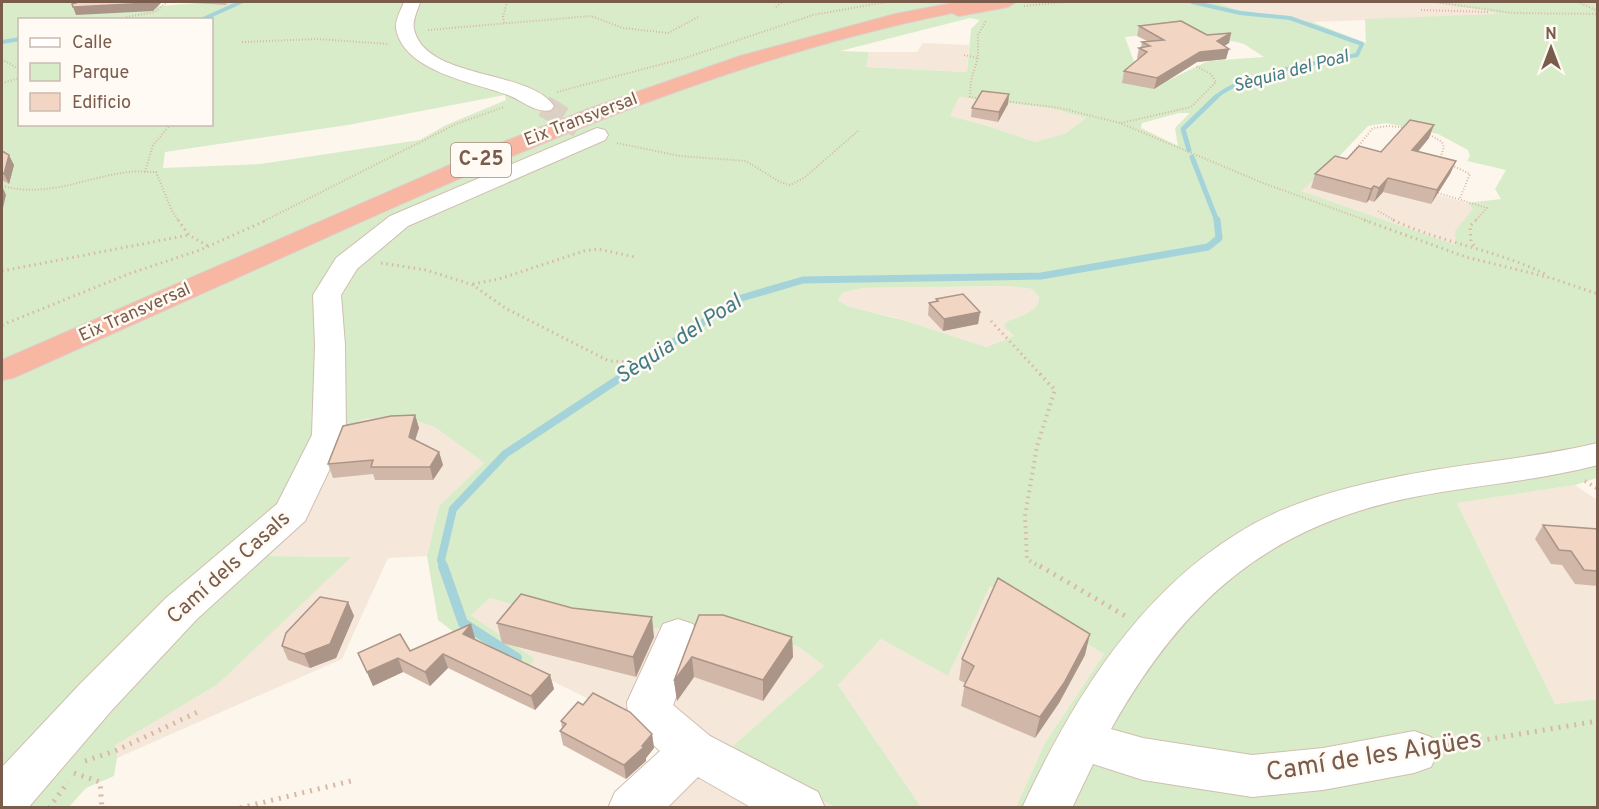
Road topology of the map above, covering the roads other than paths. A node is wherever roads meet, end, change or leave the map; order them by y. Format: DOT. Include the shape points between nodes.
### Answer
graph roads {
  1 [pos="412,2"];
  2 [pos="943,2"];
  3 [pos="1008,2"];
  4 [pos="983,10"];
  5 [pos="678,83"];
  6 [pos="538,102"];
  7 [pos="588,131"];
  8 [pos="2,353"];
  9 [pos="2,371"];
  10 [pos="1598,454"];
  11 [pos="678,636"];
  12 [pos="1081,740"];
  13 [pos="693,751"];
  14 [pos="1414,752"];
  15 [pos="2,801"];
  16 [pos="633,807"];
  17 [pos="800,807"];
  18 [pos="1047,807"];
  1 -- 6 [label="street" via="404,25 410,38 434,63 521,92"];
  2 -- 8 [label="highway, Eix Transversal / C-25" via="763,46 572,110"];
  3 -- 5 [label="highway" via="925,18"];
  4 -- 5 [label="highway, Eix Transversal / C-25" via="832,36"];
  5 -- 9 [label="highway, Eix Transversal / C-25" via="506,149"];
  7 -- 15 [label="street, Camí dels Casals" via="399,221 346,264 327,294 330,435 292,512 182,608"];
  10 -- 12 [label="street" via="1559,465 1414,485 1346,502 1253,541 1204,577 1151,631"];
  11 -- 13 [label="street" via="650,702 650,713"];
  12 -- 14 [label="street, Camí de les Aigües" via="1143,759 1252,776 1323,769"];
  12 -- 18 [label="street"];
  13 -- 16 [label="street"];
  13 -- 17 [label="street"];
}
